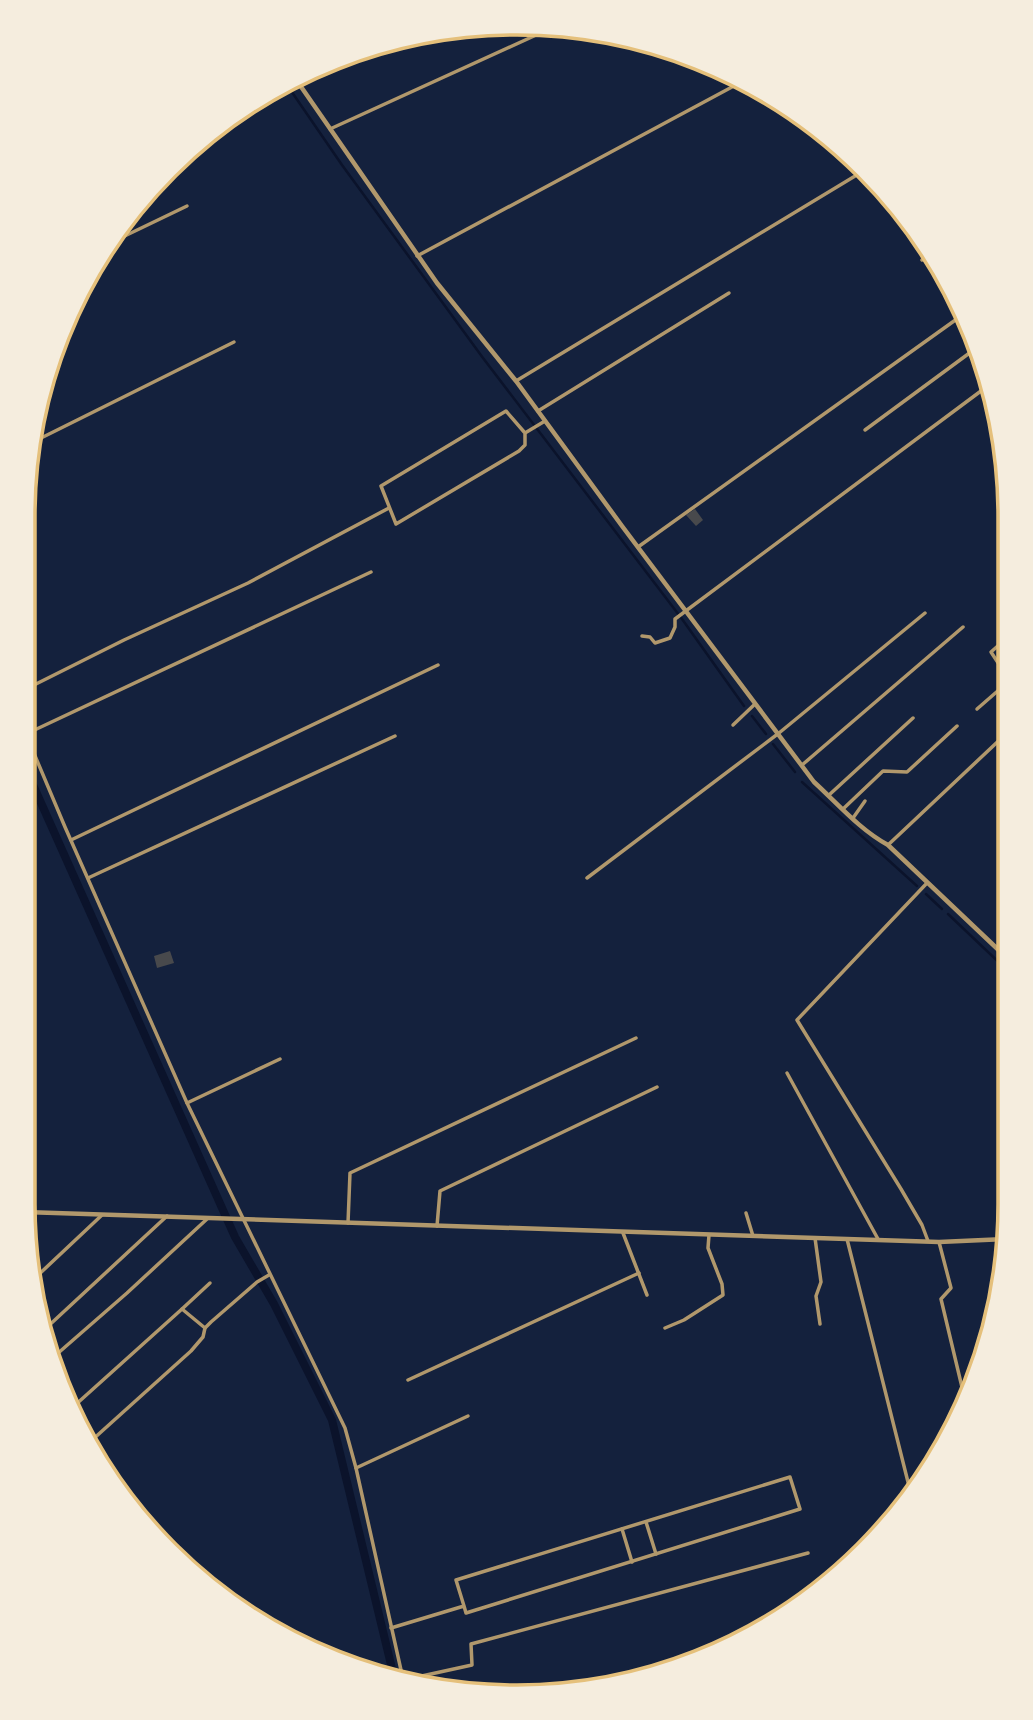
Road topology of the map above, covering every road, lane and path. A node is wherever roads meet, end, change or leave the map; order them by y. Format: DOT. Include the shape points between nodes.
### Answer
graph roads {
  1 [pos="535,36"];
  2 [pos="301,87"];
  3 [pos="732,87"];
  4 [pos="330,129"];
  5 [pos="856,175"];
  6 [pos="187,206"];
  7 [pos="126,235"];
  8 [pos="417,256"];
  9 [pos="730,293"];
  10 [pos="955,320"];
  11 [pos="234,342"];
  12 [pos="969,353"];
  13 [pos="516,381"];
  14 [pos="982,391"];
  15 [pos="538,411"];
  16 [pos="542,423"];
  17 [pos="865,430"];
  18 [pos="525,433"];
  19 [pos="42,438"];
  20 [pos="389,508"];
  21 [pos="638,547"];
  22 [pos="371,572"];
  23 [pos="684,613"];
  24 [pos="925,614"];
  25 [pos="963,627"];
  26 [pos="642,636"];
  27 [pos="998,646"];
  28 [pos="998,664"];
  29 [pos="438,665"];
  30 [pos="35,684"];
  31 [pos="998,689"];
  32 [pos="755,704"];
  33 [pos="977,709"];
  34 [pos="913,718"];
  35 [pos="733,725"];
  36 [pos="957,726"];
  37 [pos="35,729"];
  38 [pos="779,733"];
  39 [pos="395,736"];
  40 [pos="998,741"];
  41 [pos="35,754"];
  42 [pos="802,765"];
  43 [pos="829,795"];
  44 [pos="865,801"];
  45 [pos="843,809"];
  46 [pos="853,818"];
  47 [pos="71,840"];
  48 [pos="888,845"];
  49 [pos="88,878"];
  50 [pos="587,878"];
  51 [pos="927,883"];
  52 [pos="998,950"];
  53 [pos="636,1038"];
  54 [pos="280,1059"];
  55 [pos="787,1073"];
  56 [pos="657,1087"];
  57 [pos="187,1103"];
  58 [pos="35,1213"];
  59 [pos="104,1213"];
  60 [pos="746,1213"];
  61 [pos="167,1216"];
  62 [pos="209,1218"];
  63 [pos="243,1220"];
  64 [pos="348,1223"];
  65 [pos="437,1226"];
  66 [pos="623,1233"];
  67 [pos="709,1235"];
  68 [pos="753,1236"];
  69 [pos="815,1238"];
  70 [pos="847,1239"];
  71 [pos="997,1239"];
  72 [pos="878,1240"];
  73 [pos="928,1241"];
  74 [pos="939,1242"];
  75 [pos="40,1273"];
  76 [pos="639,1273"];
  77 [pos="269,1275"];
  78 [pos="211,1283"];
  79 [pos="647,1294"];
  80 [pos="182,1309"];
  81 [pos="50,1324"];
  82 [pos="820,1324"];
  83 [pos="205,1328"];
  84 [pos="665,1328"];
  85 [pos="59,1352"];
  86 [pos="408,1380"];
  87 [pos="962,1386"];
  88 [pos="79,1402"];
  89 [pos="468,1416"];
  90 [pos="96,1437"];
  91 [pos="356,1468"];
  92 [pos="908,1483"];
  93 [pos="646,1522"];
  94 [pos="622,1529"];
  95 [pos="808,1553"];
  96 [pos="656,1554"];
  97 [pos="632,1562"];
  98 [pos="464,1606"];
  99 [pos="391,1628"];
  100 [pos="403,1671"];
  101 [pos="421,1676"];
  1 -- 4 [label="street"];
  2 -- 4 [label="street"];
  3 -- 8 [label="street"];
  4 -- 8 [label="street"];
  5 -- 13 [label="street"];
  6 -- 7 [label="street"];
  8 -- 13 [label="street"];
  9 -- 15 [label="street"];
  10 -- 21 [label="street"];
  11 -- 19 [label="street"];
  12 -- 17 [label="street"];
  13 -- 15 [label="street"];
  14 -- 23 [label="street"];
  15 -- 16 [label="street"];
  16 -- 18 [label="street"];
  16 -- 21 [label="street"];
  18 -- 20 [label="street" via="525,445 519,452 396,524"];
  18 -- 20 [label="street" via="506,411 381,486"];
  20 -- 30 [label="street" via="248,583"];
  21 -- 23 [label="street"];
  22 -- 37 [label="street"];
  23 -- 26 [label="street" via="677,618 670,638 654,643"];
  23 -- 32 [label="street"];
  24 -- 38 [label="street"];
  25 -- 42 [label="street"];
  27 -- 28 [label="street" via="991,652"];
  29 -- 47 [label="street"];
  31 -- 33 [label="street"];
  32 -- 35 [label="street"];
  32 -- 38 [label="street"];
  34 -- 43 [label="street"];
  36 -- 45 [label="street" via="910,770 883,771"];
  38 -- 42 [label="street"];
  38 -- 50 [label="street"];
  39 -- 49 [label="street"];
  40 -- 48 [label="street"];
  41 -- 47 [label="street"];
  42 -- 43 [label="street"];
  43 -- 45 [label="street"];
  44 -- 46 [label="street"];
  45 -- 46 [label="street"];
  46 -- 48 [label="street"];
  47 -- 49 [label="street"];
  48 -- 51 [label="street"];
  49 -- 57 [label="street"];
  51 -- 52 [label="street"];
  51 -- 73 [label="street" via="797,1020"];
  53 -- 64 [label="street" via="350,1173"];
  54 -- 57 [label="street"];
  55 -- 72 [label="street"];
  56 -- 65 [label="street" via="440,1191"];
  57 -- 63 [label="street"];
  58 -- 59 [label="street"];
  59 -- 61 [label="street"];
  59 -- 75 [label="street"];
  60 -- 68 [label="street"];
  61 -- 62 [label="street"];
  61 -- 81 [label="street"];
  62 -- 63 [label="street"];
  62 -- 85 [label="street"];
  63 -- 64 [label="street"];
  63 -- 77 [label="street"];
  64 -- 65 [label="street"];
  65 -- 66 [label="street"];
  66 -- 67 [label="street"];
  66 -- 76 [label="street"];
  67 -- 68 [label="street"];
  67 -- 84 [label="street" via="708,1248 723,1295"];
  68 -- 69 [label="street"];
  69 -- 70 [label="street"];
  69 -- 82 [label="street"];
  70 -- 72 [label="street"];
  70 -- 92 [label="street"];
  71 -- 74 [label="street"];
  72 -- 73 [label="street"];
  73 -- 74 [label="street"];
  74 -- 87 [label="street" via="951,1288 941,1299"];
  76 -- 79 [label="street"];
  76 -- 86 [label="street"];
  77 -- 83 [label="street"];
  77 -- 91 [label="street" via="341,1418"];
  78 -- 80 [label="street"];
  80 -- 83 [label="street"];
  80 -- 88 [label="street"];
  83 -- 90 [label="street" via="191,1351"];
  89 -- 91 [label="street"];
  91 -- 99 [label="street"];
  93 -- 94 [label="street"];
  93 -- 96 [label="street"];
  93 -- 96 [label="street" via="790,1477 800,1509"];
  94 -- 97 [label="street"];
  94 -- 98 [label="street" via="456,1580"];
  95 -- 101 [label="street" via="471,1644 472,1665"];
  96 -- 97 [label="street"];
  97 -- 98 [label="street" via="466,1613"];
  98 -- 99 [label="street"];
  99 -- 100 [label="street"];
}
